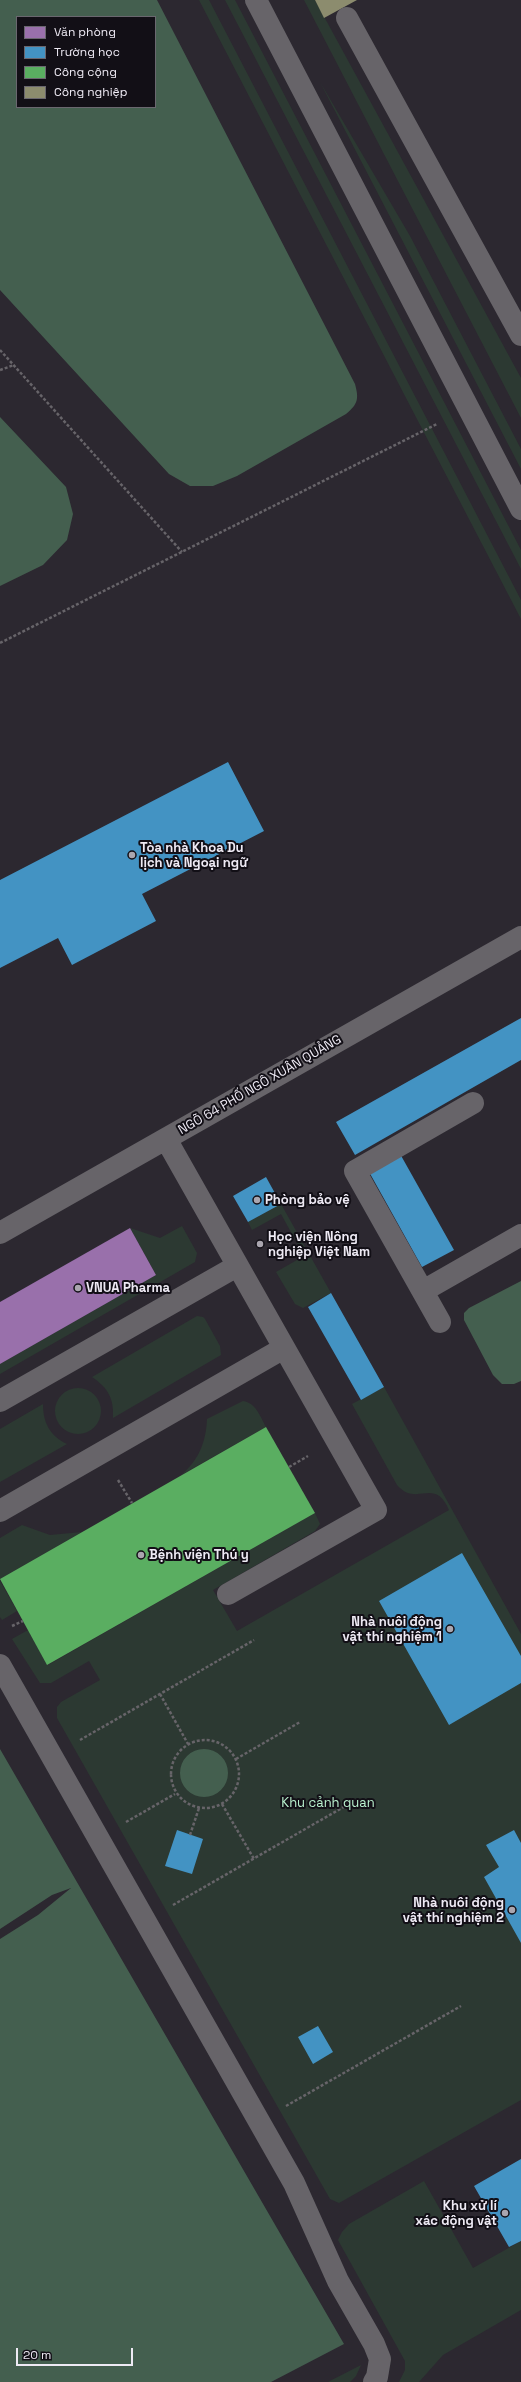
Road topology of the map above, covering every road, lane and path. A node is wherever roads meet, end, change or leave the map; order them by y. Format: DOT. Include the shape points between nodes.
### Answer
graph roads {
  1 [pos="256,0"];
  2 [pos="347,18"];
  3 [pos="521,335"];
  4 [pos="0,350"];
  5 [pos="14,365"];
  6 [pos="0,370"];
  7 [pos="437,424"];
  8 [pos="521,509"];
  9 [pos="182,552"];
  10 [pos="0,644"];
  11 [pos="521,937"];
  12 [pos="473,1103"];
  13 [pos="166,1139"];
  14 [pos="0,1233"];
  15 [pos="521,1235"];
  16 [pos="237,1266"];
  17 [pos="423,1291"];
  18 [pos="440,1322"];
  19 [pos="284,1348"];
  20 [pos="0,1401"];
  21 [pos="312,1454"];
  22 [pos="289,1467"];
  23 [pos="0,1511"];
  24 [pos="228,1594"];
  25 [pos="22,1621"];
  26 [pos="12,1626"];
  27 [pos="254,1640"];
  28 [pos="0,1665"];
  29 [pos="160,1694"];
  30 [pos="300,1722"];
  31 [pos="188,1744"];
  32 [pos="52,1756"];
  33 [pos="236,1759"];
  34 [pos="176,1794"];
  35 [pos="222,1804"];
  36 [pos="347,1806"];
  37 [pos="199,1808"];
  38 [pos="190,1834"];
  39 [pos="98,1838"];
  40 [pos="254,1859"];
  41 [pos="145,1921"];
  42 [pos="461,2006"];
  43 [pos="258,2121"];
  44 [pos="374,2382"];
  1 -- 8 [label="street"];
  2 -- 3 [label="street"];
  4 -- 5 [label="path"];
  5 -- 6 [label="path"];
  5 -- 9 [label="path"];
  7 -- 9 [label="path"];
  9 -- 10 [label="path"];
  11 -- 13 [label="street, NGÕ 64 PHỐ NGÔ XUÂN QUẢNG"];
  12 -- 17 [label="street" via="355,1171"];
  13 -- 14 [label="street, NGÕ 64 PHỐ NGÔ XUÂN QUẢNG"];
  13 -- 16 [label="street"];
  15 -- 17 [label="street"];
  16 -- 19 [label="street"];
  16 -- 20 [label="street"];
  17 -- 18 [label="street"];
  19 -- 23 [label="street"];
  19 -- 24 [label="street" via="376,1510"];
  21 -- 22 [label="path"];
  25 -- 26 [label="path"];
  27 -- 29 [label="path"];
  28 -- 32 [label="street"];
  29 -- 31 [label="path"];
  29 -- 32 [label="path"];
  30 -- 33 [label="path"];
  31 -- 33 [label="path" via="199,1740 221,1743"];
  31 -- 34 [label="path" via="173,1760 170,1771 171,1783"];
  32 -- 39 [label="street"];
  33 -- 35 [label="path" via="239,1779 231,1798"];
  34 -- 37 [label="path" via="192,1807"];
  34 -- 39 [label="path"];
  35 -- 37 [label="path" via="213,1808"];
  35 -- 40 [label="path"];
  36 -- 40 [label="path"];
  37 -- 38 [label="path"];
  39 -- 41 [label="street"];
  40 -- 41 [label="path"];
  41 -- 43 [label="street"];
  42 -- 43 [label="path"];
  43 -- 44 [label="street" via="294,2183 338,2281 374,2344 380,2359"];
}
